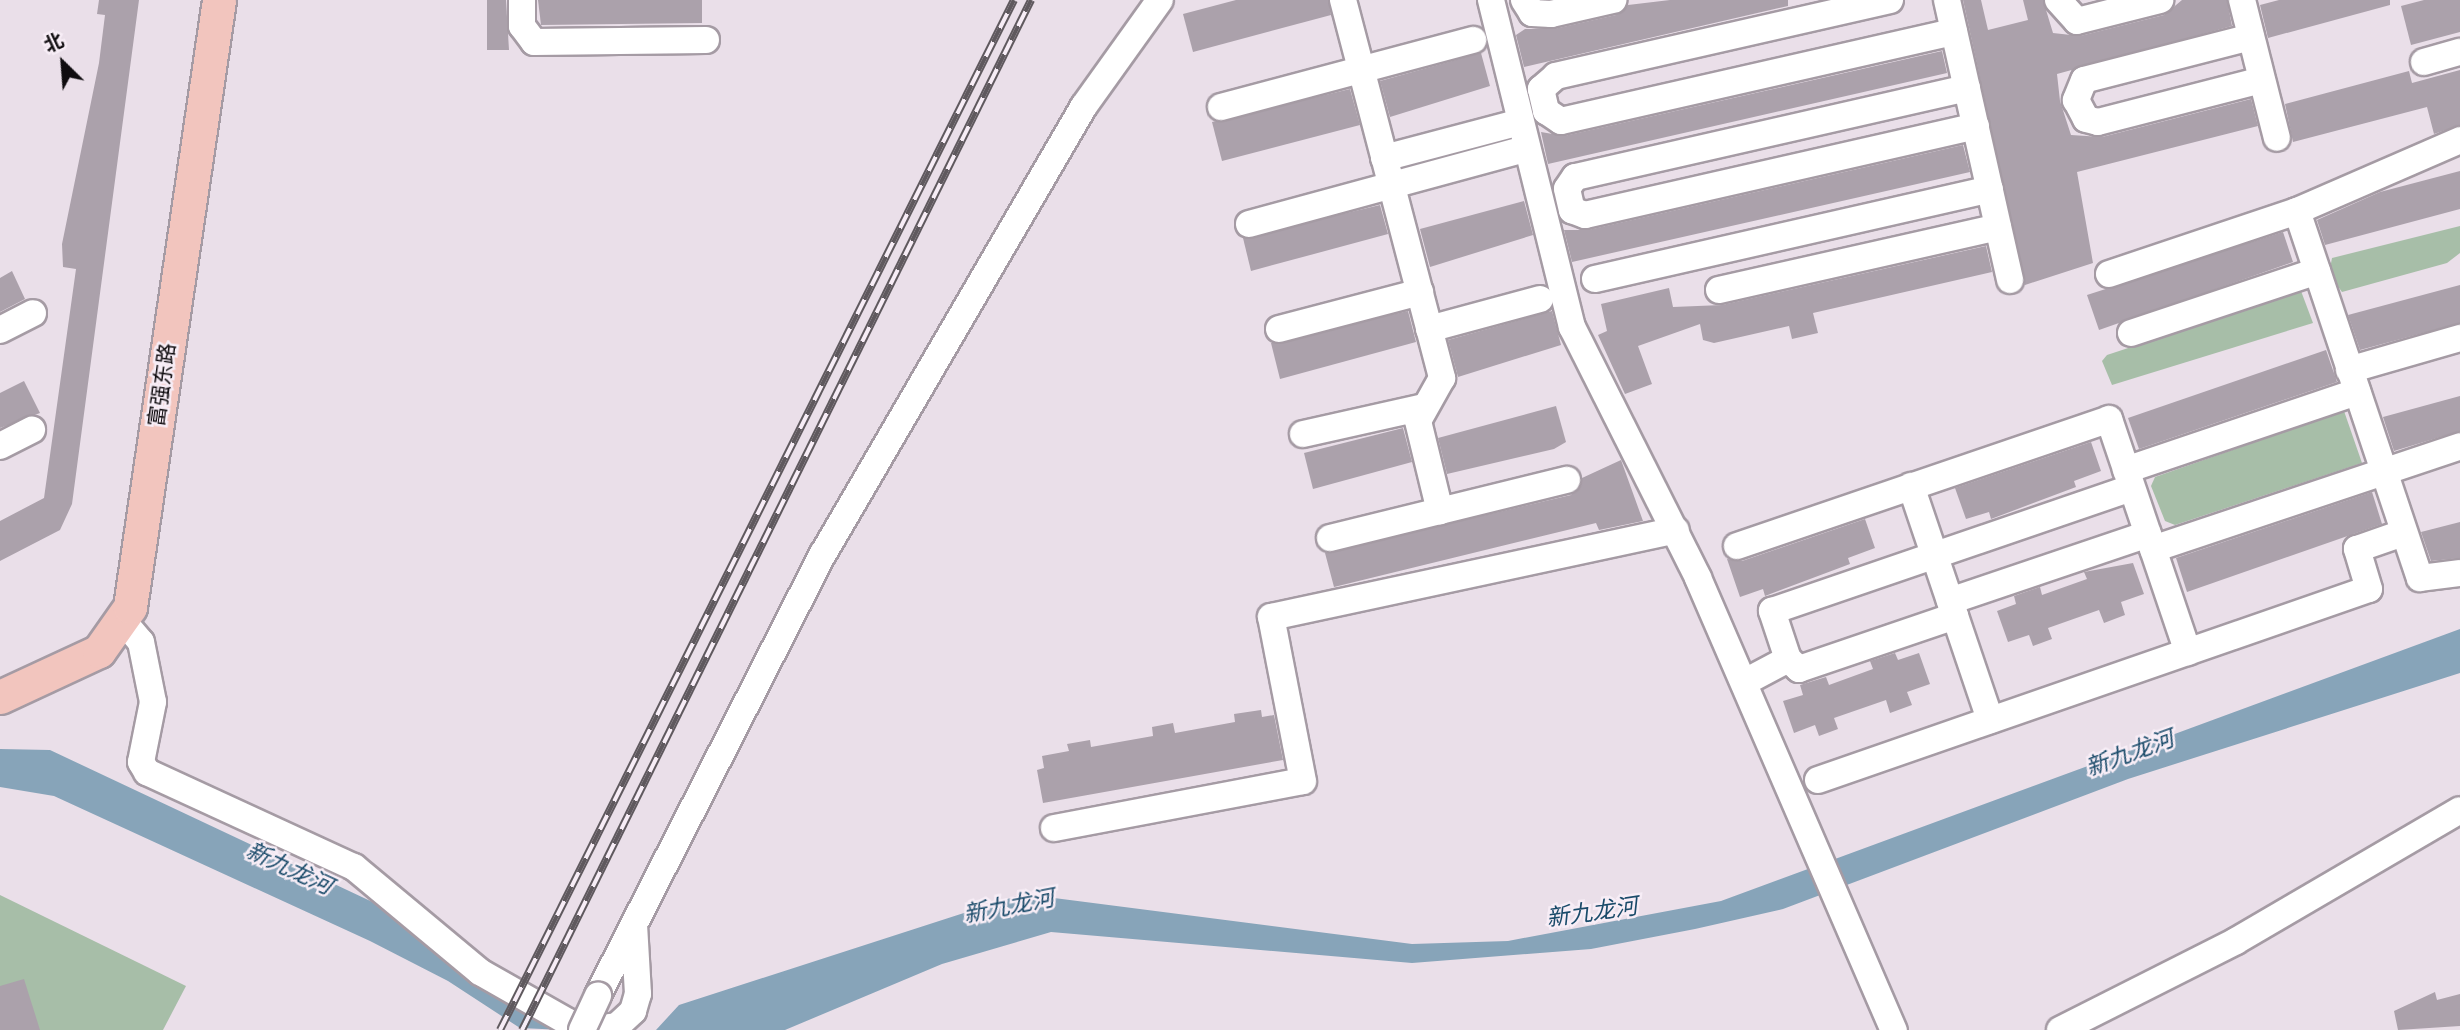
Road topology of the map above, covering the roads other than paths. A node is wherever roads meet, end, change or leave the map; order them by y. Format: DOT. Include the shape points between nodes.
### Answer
graph roads {
  1 [pos="196,0"];
  2 [pos="219,0"];
  3 [pos="522,0"];
  4 [pos="1160,0"];
  5 [pos="1343,0"];
  6 [pos="1491,0"];
  7 [pos="1524,0"];
  8 [pos="1613,0"];
  9 [pos="1890,0"];
  10 [pos="1947,0"];
  11 [pos="2058,0"];
  12 [pos="2160,0"];
  13 [pos="2242,0"];
  14 [pos="1954,32"];
  15 [pos="2251,37"];
  16 [pos="706,40"];
  17 [pos="1473,40"];
  18 [pos="2460,52"];
  19 [pos="2424,62"];
  20 [pos="1361,70"];
  21 [pos="2262,80"];
  22 [pos="1967,88"];
  23 [pos="1221,107"];
  24 [pos="1520,122"];
  25 [pos="1976,127"];
  26 [pos="2277,138"];
  27 [pos="2460,140"];
  28 [pos="1526,149"];
  29 [pos="1384,158"];
  30 [pos="1391,186"];
  31 [pos="1990,189"];
  32 [pos="2297,211"];
  33 [pos="1249,223"];
  34 [pos="1998,227"];
  35 [pos="1789,234"];
  36 [pos="2317,271"];
  37 [pos="1798,272"];
  38 [pos="2109,274"];
  39 [pos="1595,279"];
  40 [pos="2010,280"];
  41 [pos="1718,290"];
  42 [pos="1420,292"];
  43 [pos="1539,299"];
  44 [pos="33,313"];
  45 [pos="1279,329"];
  46 [pos="1429,329"];
  47 [pos="0,330"];
  48 [pos="2131,333"];
  49 [pos="2460,338"];
  50 [pos="2353,381"];
  51 [pos="1424,407"];
  52 [pos="32,430"];
  53 [pos="1303,434"];
  54 [pos="0,446"];
  55 [pos="2460,446"];
  56 [pos="2381,469"];
  57 [pos="2129,479"];
  58 [pos="1567,480"];
  59 [pos="1911,486"];
  60 [pos="1440,511"];
  61 [pos="1676,530"];
  62 [pos="2403,533"];
  63 [pos="1329,538"];
  64 [pos="2150,541"];
  65 [pos="1737,545"];
  66 [pos="1934,556"];
  67 [pos="2460,573"];
  68 [pos="1952,609"];
  69 [pos="124,622"];
  70 [pos="2188,652"];
  71 [pos="1788,659"];
  72 [pos="0,673"];
  73 [pos="1745,682"];
  74 [pos="0,697"];
  75 [pos="1990,720"];
  76 [pos="1818,780"];
  77 [pos="2460,810"];
  78 [pos="1054,828"];
  79 [pos="634,925"];
  80 [pos="582,1030"];
  81 [pos="1894,1030"];
  82 [pos="2060,1030"];
  1 -- 72 [label="main road, 富强东路" via="109,601 87,634"];
  2 -- 69 [label="main road, 富强东路"];
  3 -- 16 [label="street" via="522,26 534,42"];
  4 -- 79 [label="street" via="1084,106 823,554"];
  5 -- 20 [label="street"];
  6 -- 24 [label="street"];
  7 -- 8 [label="street" via="1532,13 1551,14"];
  9 -- 14 [label="street" via="1556,76 1541,89 1546,111 1562,121"];
  10 -- 14 [label="street"];
  11 -- 12 [label="street" via="2077,22"];
  13 -- 15 [label="street"];
  14 -- 22 [label="street"];
  15 -- 21 [label="street"];
  15 -- 21 [label="street" via="2084,80 2076,100 2086,119 2098,122"];
  17 -- 20 [label="street"];
  18 -- 19 [label="street"];
  20 -- 23 [label="street"];
  20 -- 29 [label="street"];
  21 -- 26 [label="street"];
  22 -- 25 [label="street"];
  22 -- 25 [label="street" via="1575,177 1569,200 1572,210 1585,215"];
  24 -- 28 [label="street"];
  24 -- 29 [label="street"];
  25 -- 31 [label="street"];
  27 -- 32 [label="street"];
  28 -- 30 [label="street"];
  28 -- 61 [label="street" via="1572,327"];
  29 -- 30 [label="street"];
  30 -- 33 [label="street"];
  30 -- 42 [label="street"];
  31 -- 34 [label="street"];
  31 -- 35 [label="street"];
  32 -- 36 [label="street"];
  32 -- 38 [label="street"];
  34 -- 37 [label="street"];
  34 -- 40 [label="street"];
  35 -- 37 [label="street"];
  35 -- 39 [label="street"];
  36 -- 48 [label="street"];
  36 -- 50 [label="street"];
  37 -- 41 [label="street"];
  42 -- 45 [label="street"];
  42 -- 46 [label="street"];
  43 -- 46 [label="street"];
  44 -- 47 [label="street"];
  46 -- 51 [label="street" via="1442,379"];
  49 -- 50 [label="street"];
  50 -- 56 [label="street"];
  50 -- 57 [label="street"];
  51 -- 53 [label="street"];
  51 -- 60 [label="street" via="1418,421"];
  52 -- 54 [label="street"];
  55 -- 56 [label="street"];
  56 -- 62 [label="street"];
  56 -- 64 [label="street"];
  57 -- 59 [label="street" via="2109,419"];
  57 -- 64 [label="street"];
  57 -- 66 [label="street"];
  58 -- 60 [label="street"];
  59 -- 65 [label="street"];
  59 -- 66 [label="street"];
  60 -- 63 [label="street"];
  61 -- 73 [label="street"];
  61 -- 78 [label="street" via="1270,617 1303,781"];
  62 -- 67 [label="street" via="2420,578"];
  62 -- 70 [label="street" via="2357,550 2369,589"];
  64 -- 68 [label="street"];
  64 -- 70 [label="street"];
  66 -- 68 [label="street"];
  66 -- 71 [label="street" via="1772,611"];
  68 -- 71 [label="street" via="1799,669"];
  68 -- 75 [label="street"];
  69 -- 74 [label="main road" via="99,652"];
  69 -- 79 [label="street" via="141,642 153,702 141,762 147,772 354,867 480,972 568,1022 617,1026 628,1018 638,994"];
  70 -- 75 [label="street"];
  71 -- 73 [label="street"];
  73 -- 81 [label="street" via="1813,850"];
  75 -- 76 [label="street"];
  77 -- 82 [label="street" via="2308,902"];
  79 -- 80 [label="street, bridge"];
}
